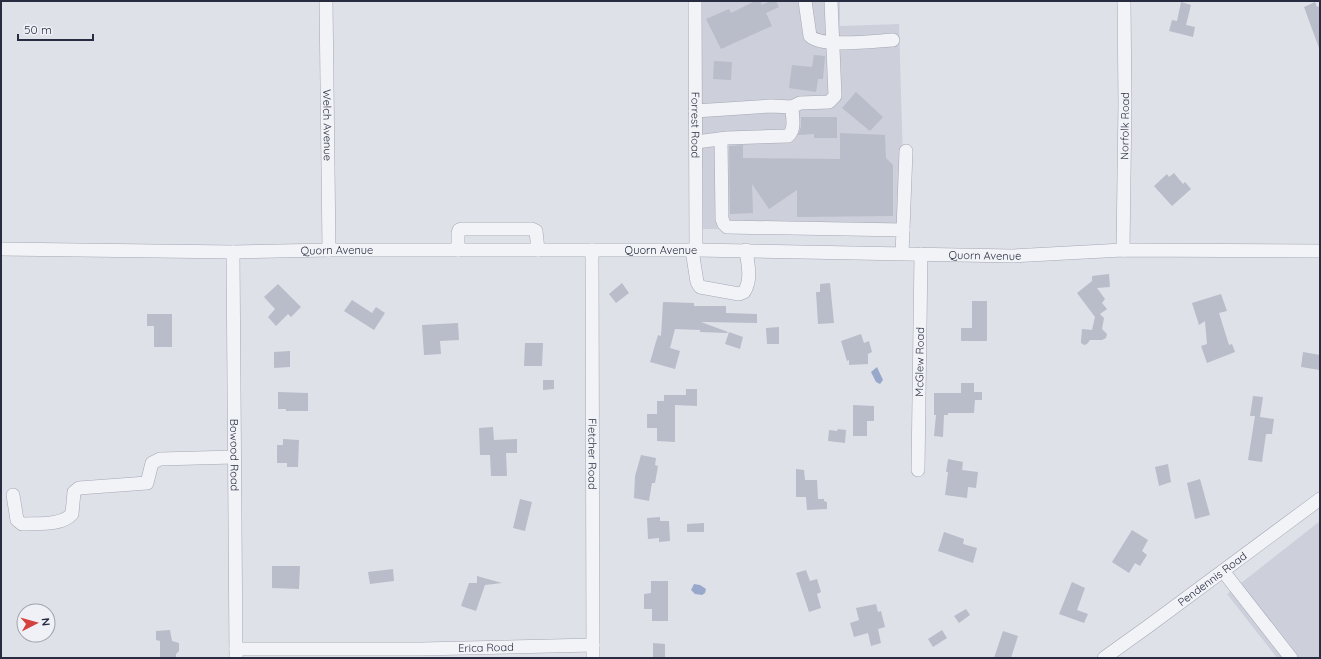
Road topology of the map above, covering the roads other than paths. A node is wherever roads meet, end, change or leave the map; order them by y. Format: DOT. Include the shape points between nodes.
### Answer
graph roads {
  1 [pos="326,1"];
  2 [pos="695,1"];
  3 [pos="805,1"];
  4 [pos="831,1"];
  5 [pos="1124,1"];
  6 [pos="893,40"];
  7 [pos="833,43"];
  8 [pos="792,107"];
  9 [pos="695,111"];
  10 [pos="721,139"];
  11 [pos="696,142"];
  12 [pos="906,152"];
  13 [pos="903,230"];
  14 [pos="1,249"];
  15 [pos="329,250"];
  16 [pos="458,250"];
  17 [pos="538,250"];
  18 [pos="592,250"];
  19 [pos="694,250"];
  20 [pos="746,250"];
  21 [pos="1123,250"];
  22 [pos="1320,251"];
  23 [pos="233,252"];
  24 [pos="902,253"];
  25 [pos="920,254"];
  26 [pos="234,457"];
  27 [pos="918,470"];
  28 [pos="13,495"];
  29 [pos="1320,499"];
  30 [pos="1223,571"];
  31 [pos="593,645"];
  32 [pos="236,654"];
  33 [pos="592,658"];
  34 [pos="1104,658"];
  35 [pos="1291,658"];
  1 -- 15 [label="street, Welch Avenue"];
  2 -- 9 [label="street, Forrest Road"];
  3 -- 7 [label="street" via="810,36 816,41"];
  4 -- 7 [label="street"];
  5 -- 21 [label="street, Norfolk Road"];
  6 -- 7 [label="street"];
  7 -- 8 [label="street" via="834,96 829,102 800,103"];
  8 -- 9 [label="street"];
  8 -- 10 [label="street" via="793,127 788,136"];
  9 -- 11 [label="street, Forrest Road"];
  10 -- 11 [label="street"];
  10 -- 13 [label="street" via="722,219 727,227"];
  11 -- 19 [label="street, Forrest Road"];
  12 -- 13 [label="street"];
  13 -- 24 [label="street"];
  14 -- 23 [label="street, Quorn Avenue"];
  15 -- 16 [label="street, Quorn Avenue"];
  15 -- 23 [label="street, Quorn Avenue"];
  16 -- 17 [label="street, Quorn Avenue"];
  16 -- 17 [label="street" via="458,233 462,229 532,228 536,230"];
  17 -- 18 [label="street, Quorn Avenue"];
  18 -- 19 [label="street, Quorn Avenue"];
  18 -- 31 [label="street, Fletcher Road"];
  19 -- 20 [label="street, Quorn Avenue"];
  19 -- 20 [label="street, Forrest Road" via="696,282 700,287 739,294 748,286"];
  20 -- 24 [label="street, Quorn Avenue"];
  21 -- 22 [label="street, Quorn Avenue"];
  21 -- 25 [label="street, Quorn Avenue" via="1012,256"];
  23 -- 26 [label="street, Bowood Road"];
  24 -- 25 [label="street, Quorn Avenue"];
  25 -- 27 [label="street, McGlew Road"];
  26 -- 28 [label="street" via="160,459 152,463 147,483 79,488 74,492 72,514 68,519 58,522 22,524 17,520"];
  26 -- 32 [label="street, Bowood Road"];
  29 -- 30 [label="street, Pendennis Road"];
  30 -- 34 [label="street, Pendennis Road"];
  30 -- 35 [label="street"];
  31 -- 32 [label="street, Erica Road"];
  31 -- 33 [label="street, Fletcher Road"];
}
